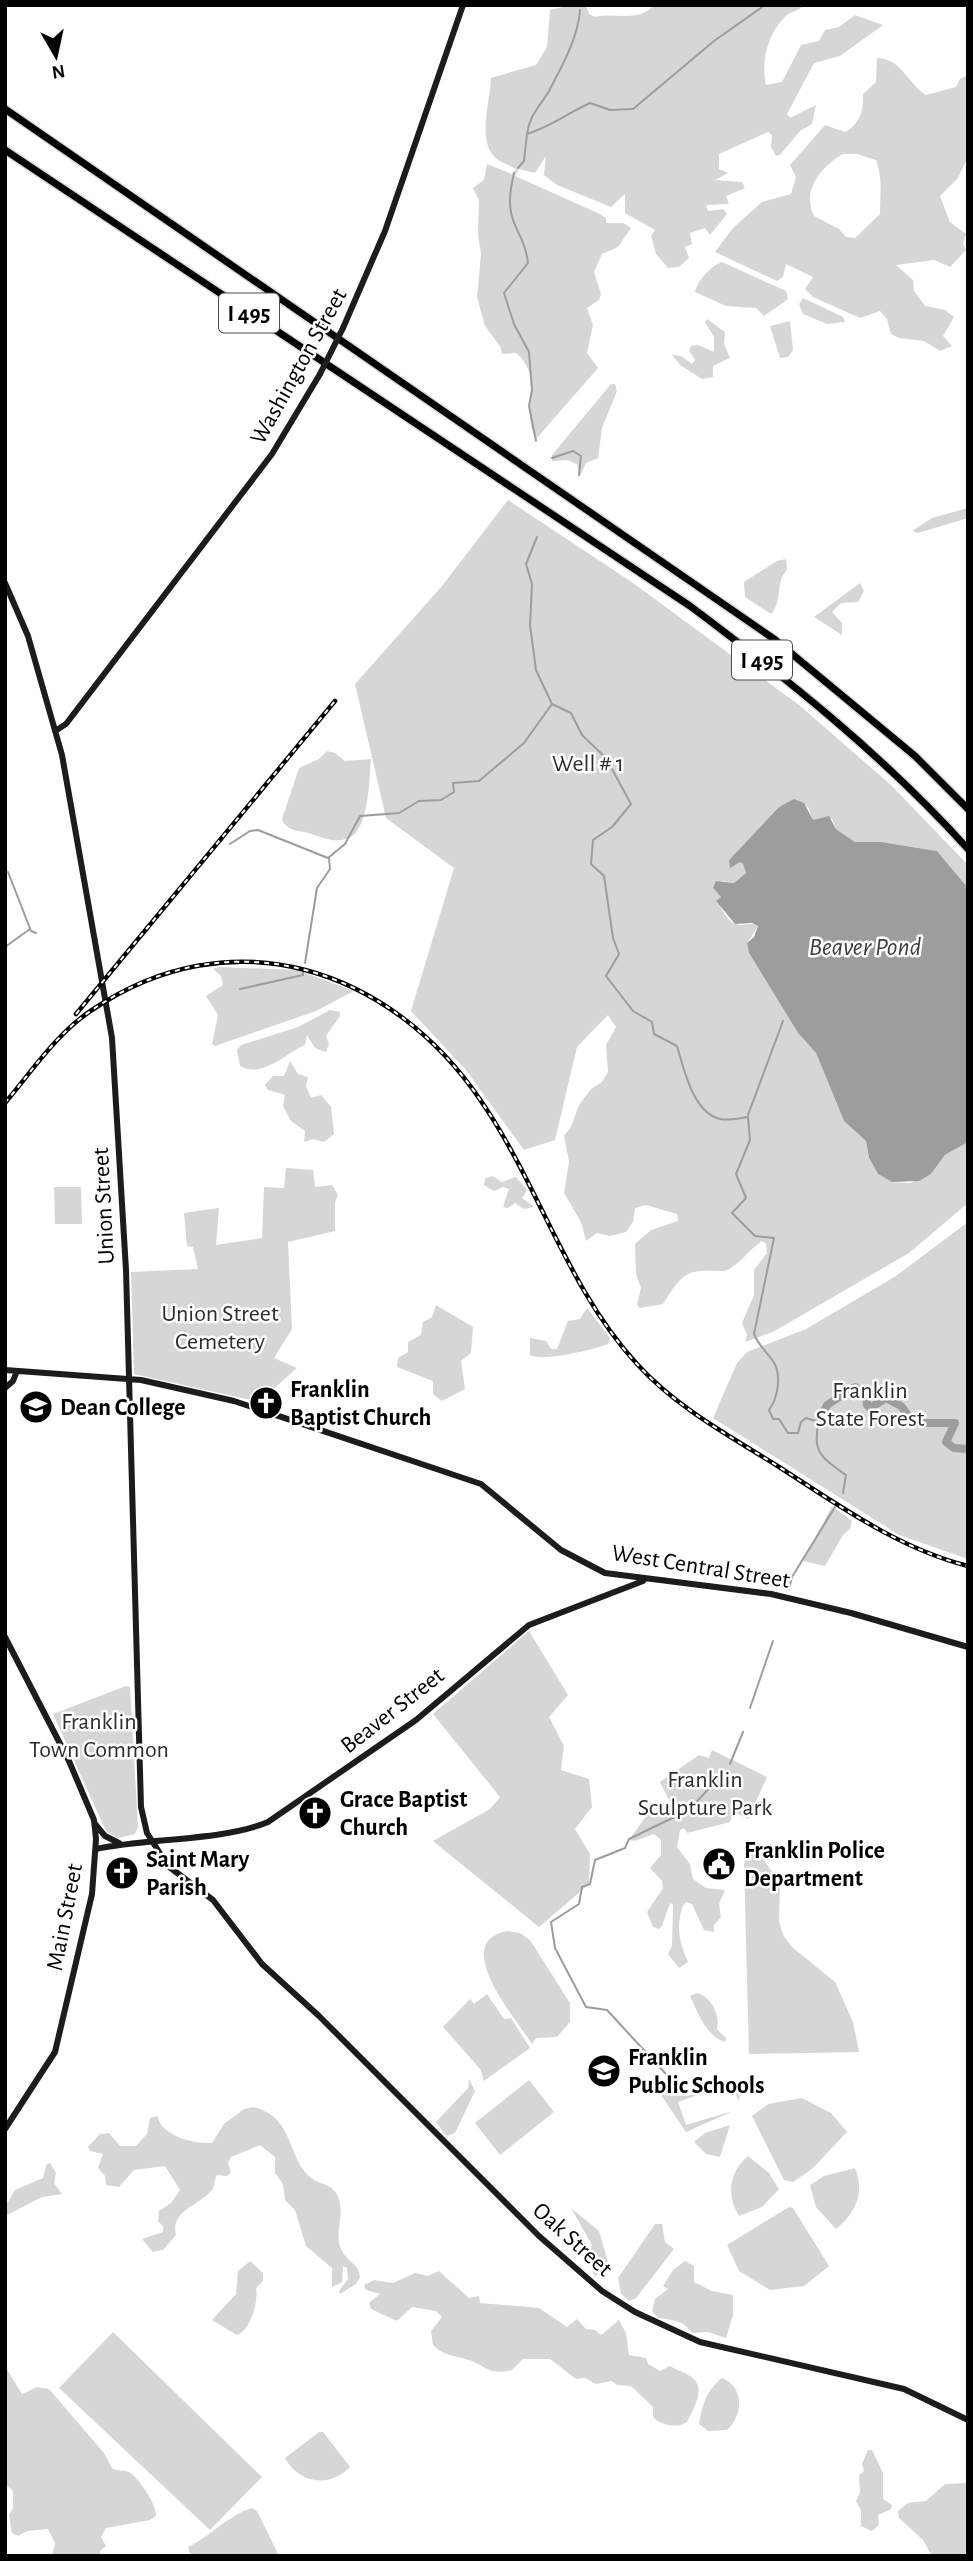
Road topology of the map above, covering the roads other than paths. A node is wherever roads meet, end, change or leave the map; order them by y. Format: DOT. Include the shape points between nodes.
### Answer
graph roads {
  1 [pos="463,5"];
  2 [pos="5,107"];
  3 [pos="5,150"];
  4 [pos="5,583"];
  5 [pos="55,731"];
  6 [pos="968,809"];
  7 [pos="968,849"];
  8 [pos="5,1370"];
  9 [pos="17,1371"];
  10 [pos="128,1379"];
  11 [pos="5,1388"];
  12 [pos="605,1573"];
  13 [pos="647,1580"];
  14 [pos="608,1592"];
  15 [pos="5,1637"];
  16 [pos="968,1647"];
  17 [pos="95,1823"];
  18 [pos="149,1840"];
  19 [pos="121,1844"];
  20 [pos="96,1849"];
  21 [pos="5,2129"];
  22 [pos="968,2420"];
  1 -- 5 [label="main road, Washington Street, bridge" via="385,231 296,420 66,724"];
  2 -- 6 [label="highway, I 495" via="810,667 915,756"];
  3 -- 7 [label="highway, I 495" via="690,607 769,665 865,746"];
  4 -- 5 [label="main road, Union Street" via="28,635"];
  5 -- 10 [label="main road, Union Street" via="74,813 112,1038"];
  8 -- 9 [label="main road, West Central Street"];
  9 -- 10 [label="main road, West Central Street"];
  9 -- 11 [label="main road"];
  10 -- 12 [label="main road, West Central Street" via="193,1390 279,1414 481,1484 561,1550"];
  10 -- 18 [label="main road, Union Street" via="141,1807"];
  12 -- 13 [label="main road, West Central Street"];
  12 -- 14 [label="main road" via="611,1582"];
  13 -- 14 [label="main road, Beaver Street"];
  13 -- 16 [label="main road, West Central Street" via="771,1594"];
  14 -- 18 [label="main road, Beaver Street" via="523,1628 416,1720 275,1818 240,1830"];
  15 -- 17 [label="main road, Main Street"];
  17 -- 19 [label="main road" via="105,1836"];
  17 -- 20 [label="main road, Main Street"];
  18 -- 19 [label="main road, Beaver Street"];
  18 -- 22 [label="main road, Oak Street" via="171,1869 213,1900 262,1964 539,2236 606,2294 700,2342 904,2389"];
  19 -- 20 [label="main road, Beaver Street"];
  20 -- 21 [label="main road, Main Street" via="92,1894 53,2055"];
}
